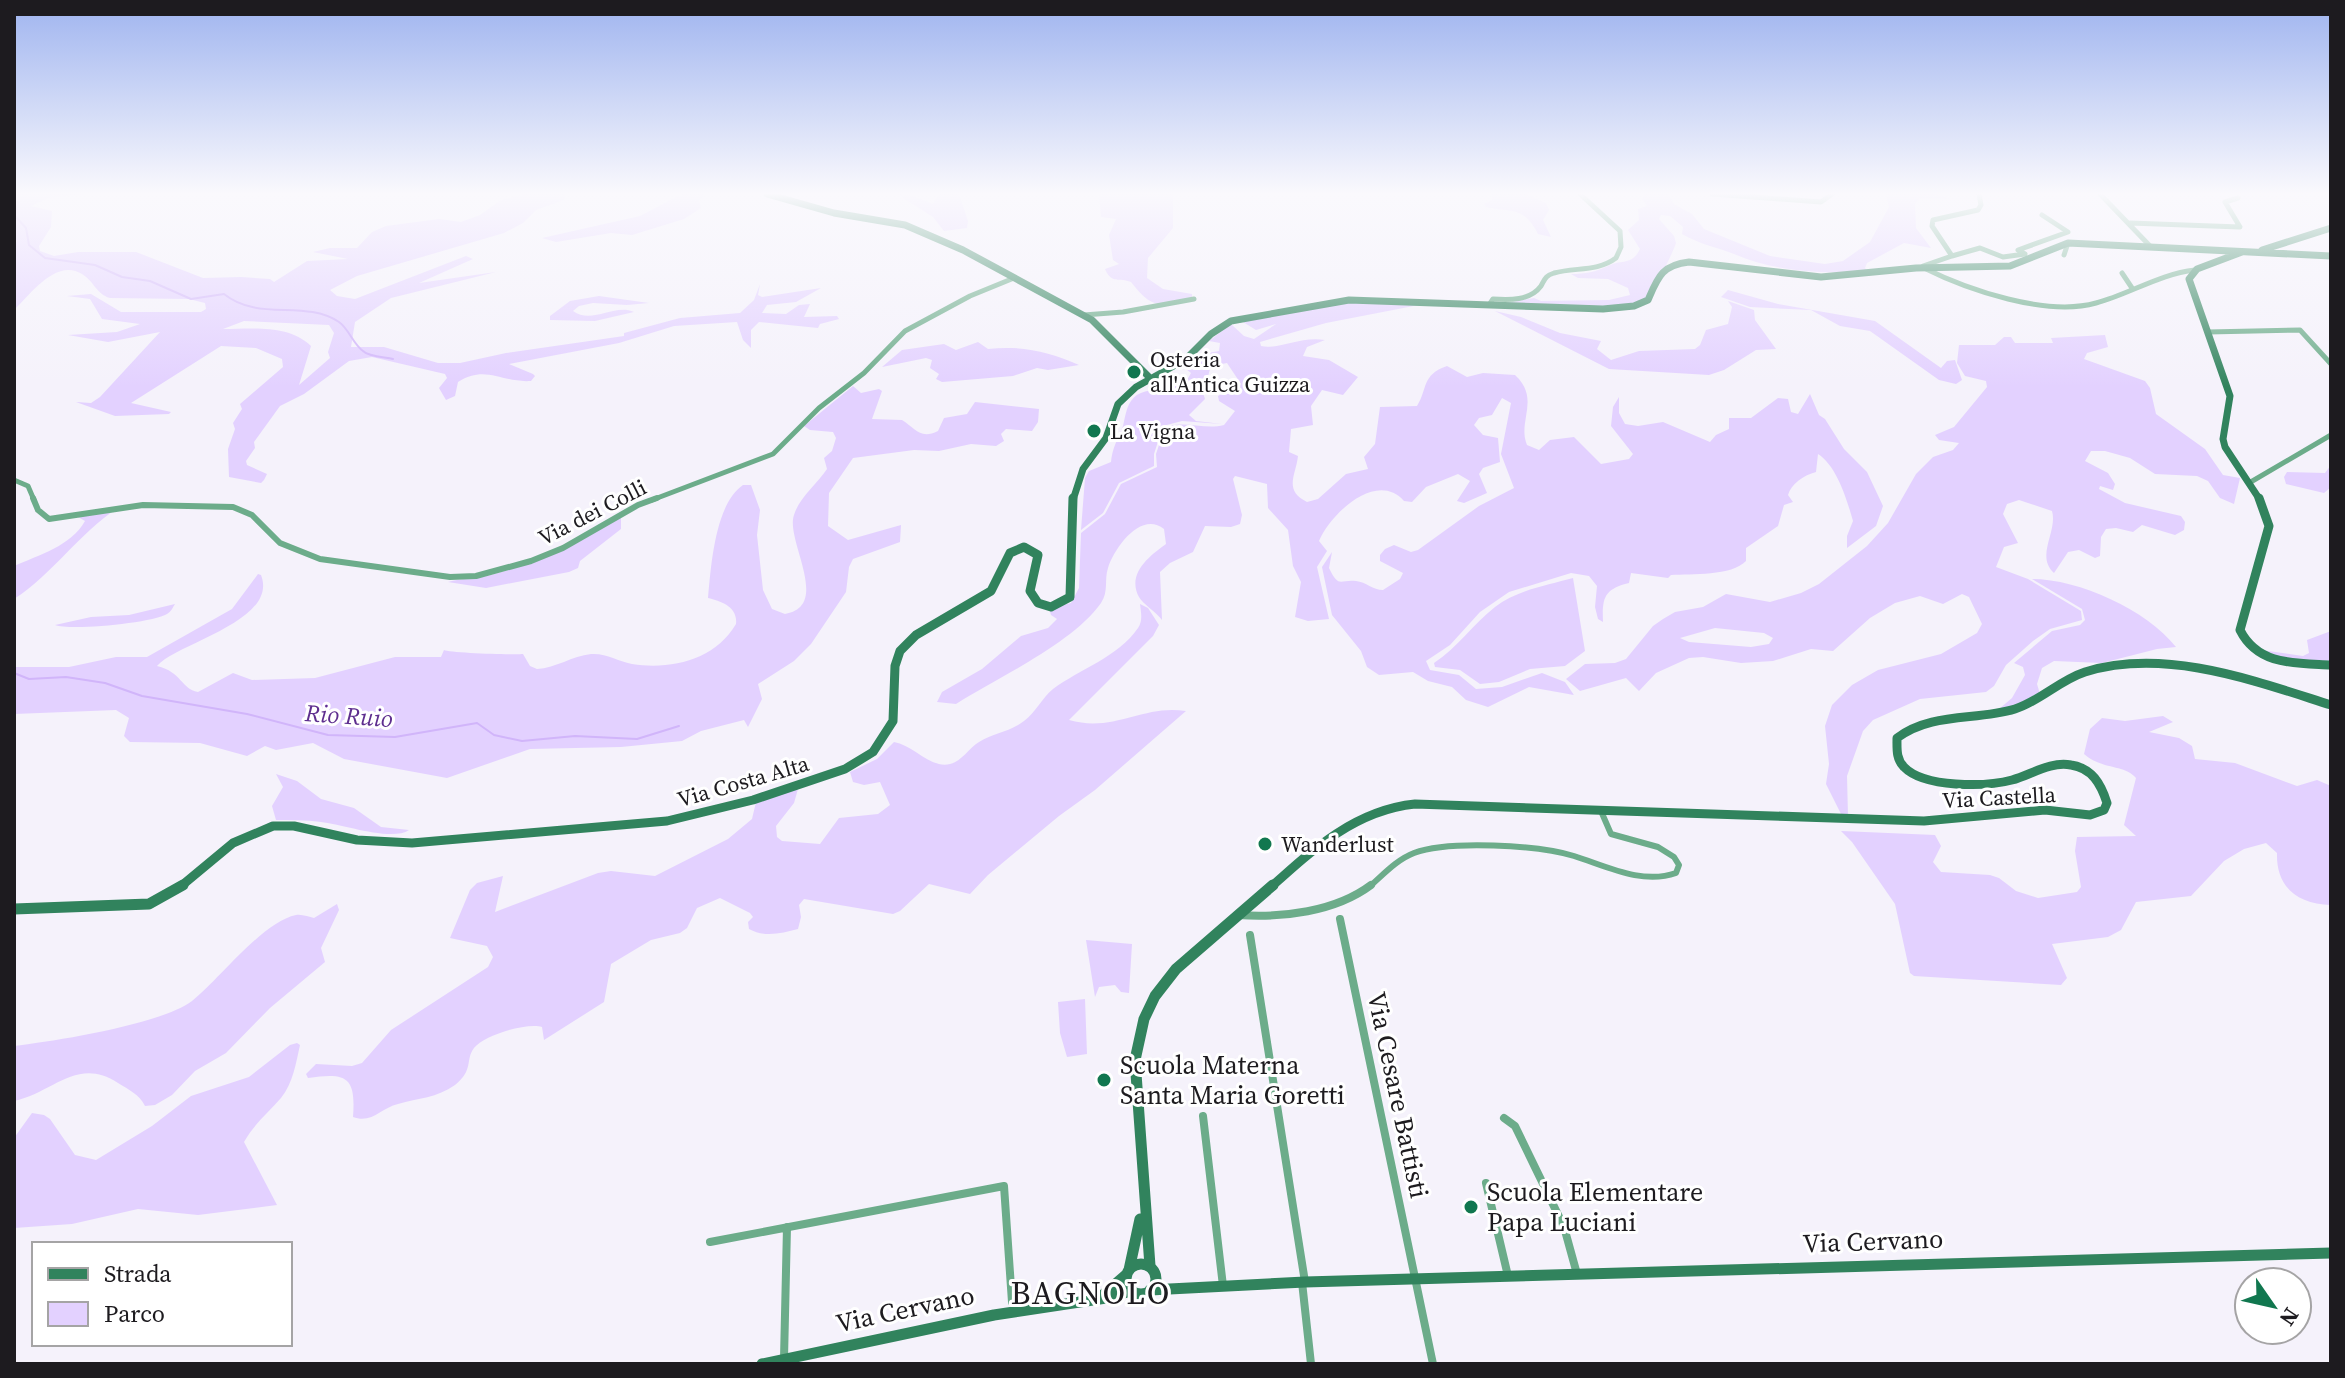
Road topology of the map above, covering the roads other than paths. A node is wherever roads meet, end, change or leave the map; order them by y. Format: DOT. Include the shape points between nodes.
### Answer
graph roads {
  1 [pos="977,258"];
  2 [pos="1612,258"];
  3 [pos="1946,258"];
  4 [pos="2024,258"];
  5 [pos="2226,258"];
  6 [pos="1920,268"];
  7 [pos="2195,270"];
  8 [pos="2122,273"];
  9 [pos="1016,277"];
  10 [pos="2132,288"];
  11 [pos="1194,299"];
  12 [pos="1489,305"];
  13 [pos="1084,315"];
  14 [pos="2208,332"];
  15 [pos="2331,364"];
  16 [pos="1150,378"];
  17 [pos="2331,435"];
  18 [pos="14,480"];
  19 [pos="2249,483"];
  20 [pos="2331,665"];
  21 [pos="2331,705"];
  22 [pos="1601,811"];
  23 [pos="14,909"];
  24 [pos="1238,915"];
  25 [pos="1340,919"];
  26 [pos="1250,935"];
  27 [pos="1203,1116"];
  28 [pos="1504,1118"];
  29 [pos="1486,1183"];
  30 [pos="1143,1196"];
  31 [pos="787,1227"];
  32 [pos="710,1242"];
  33 [pos="2331,1253"];
  34 [pos="1152,1270"];
  35 [pos="1128,1272"];
  36 [pos="1577,1274"];
  37 [pos="1508,1276"];
  38 [pos="1417,1279"];
  39 [pos="1304,1282"];
  40 [pos="1223,1286"];
  41 [pos="1186,1288"];
  42 [pos="1150,1290"];
  43 [pos="1131,1291"];
  44 [pos="1093,1300"];
  45 [pos="1012,1302"];
  46 [pos="784,1359"];
  47 [pos="762,1364"];
  48 [pos="1311,1364"];
  49 [pos="1433,1364"];
  1 -- 9 [label="main road"];
  2 -- 12 [label="street" via="1594,271 1552,273 1535,294 1493,299"];
  3 -- 6 [label="street"];
  4 -- 6 [label="main road" via="2010,266"];
  5 -- 7 [label="main road"];
  6 -- 10 [label="street" via="2064,308 2096,303"];
  6 -- 12 [label="main road" via="1812,277 1689,262 1666,266 1651,296 1634,306"];
  7 -- 10 [label="street"];
  7 -- 14 [label="main road" via="2190,285"];
  8 -- 10 [label="street"];
  9 -- 13 [label="main road"];
  9 -- 18 [label="street, Via dei Colli" via="905,331 773,454 638,505 542,557 476,576 320,559 280,543 252,515 233,507 143,505 49,519 38,510 28,486"];
  11 -- 13 [label="street"];
  12 -- 16 [label="main road" via="1349,300 1231,321 1186,359"];
  13 -- 16 [label="main road"];
  14 -- 15 [label="street" via="2300,330"];
  14 -- 19 [label="main road" via="2230,396 2225,447"];
  16 -- 23 [label="main road, Via Costa Alta" via="1118,404 1103,446 1077,481 1070,597 1051,607 1038,603 1030,586 1038,555 1024,547 1012,550 991,591 916,635 900,651 890,730 873,752 845,769 667,821 412,843 273,826 233,843 181,886 149,904"];
  17 -- 19 [label="street"];
  19 -- 20 [label="main road" via="2268,514 2269,526 2239,625 2242,637 2255,650 2280,661"];
  21 -- 22 [label="main road, Via Castella" via="2202,670 2132,666 2083,673 2014,709 1917,725 1897,738 1894,749 1903,766 1929,781 2002,783 2060,764 2082,768 2101,783 2107,803 2090,815 2045,810 1924,821"];
  22 -- 24 [label="main road, Via Castella" via="1423,803 1391,807 1335,834"];
  22 -- 24 [label="street" via="1611,834 1675,856 1676,873 1652,878 1523,847 1427,850 1402,858 1365,890 1340,902 1262,916"];
  24 -- 30 [label="main road, Via Castella" via="1171,975 1142,1025 1135,1069"];
  25 -- 38 [label="street, Via Cesare Battisti"];
  26 -- 39 [label="street"];
  27 -- 40 [label="street"];
  28 -- 36 [label="street" via="1515,1126 1560,1217"];
  29 -- 37 [label="street"];
  30 -- 34 [label="main road"];
  30 -- 35 [label="main road"];
  31 -- 32 [label="street"];
  31 -- 45 [label="street" via="1004,1186"];
  31 -- 46 [label="street"];
  33 -- 36 [label="main road, Via Cervano"];
  34 -- 35 [label="main road" via="1141,1263"];
  34 -- 41 [label="main road" via="1165,1284"];
  34 -- 42 [label="main road" via="1155,1282"];
  35 -- 43 [label="main road"];
  35 -- 44 [label="main road" via="1111,1291"];
  36 -- 37 [label="main road, Via Cervano"];
  37 -- 38 [label="main road, Via Cervano"];
  38 -- 39 [label="main road, Via Cervano"];
  38 -- 49 [label="street"];
  39 -- 40 [label="main road, Via Cervano"];
  39 -- 48 [label="street"];
  40 -- 41 [label="main road, Via Cervano"];
  41 -- 42 [label="main road, Via Cervano"];
  42 -- 43 [label="main road"];
  43 -- 44 [label="main road, Via Cervano"];
  44 -- 46 [label="main road, Via Cervano"];
  46 -- 47 [label="main road, Via Cervano"];
}
